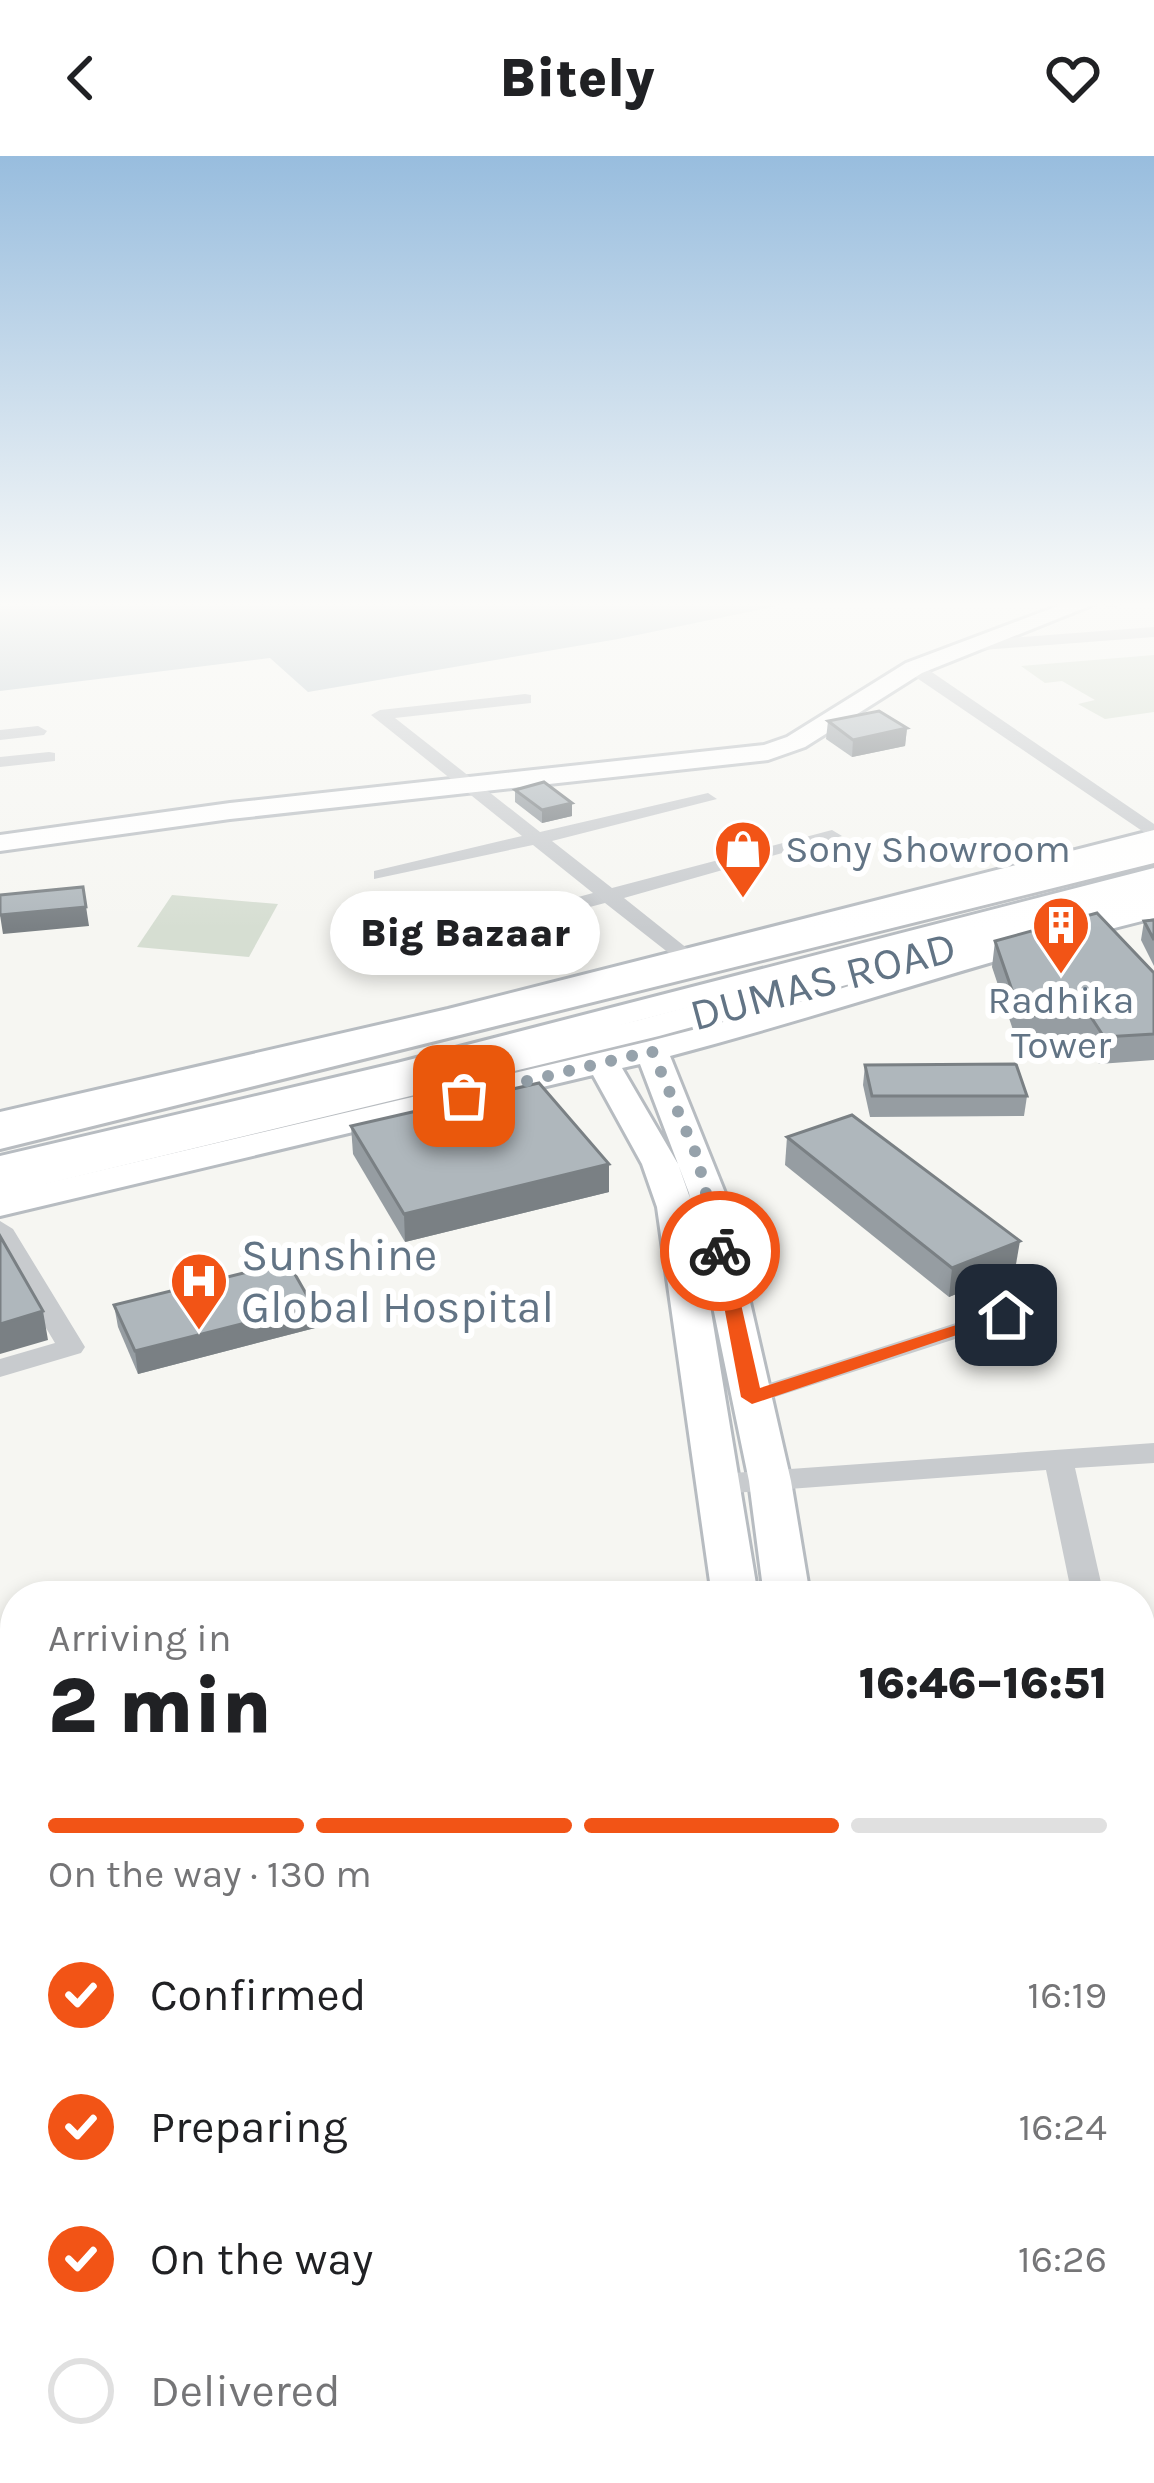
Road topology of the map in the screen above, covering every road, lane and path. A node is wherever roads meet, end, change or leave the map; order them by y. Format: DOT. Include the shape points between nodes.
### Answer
graph roads {
  1 [pos="418,712"];
  2 [pos="844,712"];
  3 [pos="977,712"];
  4 [pos="38,730"];
  5 [pos="0,735"];
  6 [pos="49,757"];
  7 [pos="0,762"];
  8 [pos="464,785"];
  9 [pos="708,799"];
  10 [pos="1154,835"];
  11 [pos="832,836"];
  12 [pos="534,840"];
  13 [pos="0,843"];
  14 [pos="1154,854"];
  15 [pos="1154,867"];
  16 [pos="381,875"];
  17 [pos="1154,877"];
  18 [pos="1154,891"];
  19 [pos="609,898"];
  20 [pos="1154,909"];
  21 [pos="460,935"];
  22 [pos="686,957"];
  23 [pos="652,1051"];
  24 [pos="603,1063"];
  25 [pos="0,1122"];
  26 [pos="0,1138"];
  27 [pos="0,1151"];
  28 [pos="0,1167"];
  29 [pos="0,1183"];
  30 [pos="1,1227"];
  31 [pos="1049,1301"];
  32 [pos="0,1368"];
  33 [pos="752,1397"];
  34 [pos="1154,1454"];
  35 [pos="1059,1463"];
  36 [pos="770,1481"];
  37 [pos="720,1484"];
  38 [pos="733,1581"];
  39 [pos="785,1581"];
  40 [pos="1085,1581"];
  1 -- 8 [label="street" via="380,716"];
  2 -- 8 [label="street" via="769,752"];
  3 -- 10 [label="street"];
  4 -- 5 [label="street"];
  6 -- 7 [label="street"];
  8 -- 12 [label="street"];
  8 -- 13 [label="street"];
  9 -- 12 [label="street"];
  10 -- 22 [label="street"];
  11 -- 19 [label="street"];
  12 -- 16 [label="street"];
  12 -- 19 [label="street"];
  14 -- 26 [label="main road, DUMAS ROAD"];
  15 -- 27 [label="street"];
  17 -- 28 [label="street"];
  18 -- 29 [label="main road, DUMAS ROAD" via="647,1029"];
  19 -- 21 [label="street"];
  19 -- 22 [label="street"];
  20 -- 23 [label="street"];
  22 -- 25 [label="street"];
  23 -- 24 [label="street"];
  23 -- 33 [label="street" via="707,1192"];
  24 -- 30 [label="street"];
  24 -- 37 [label="street" via="660,1164 675,1208"];
  30 -- 32 [label="street" via="71,1347"];
  31 -- 33 [label="lane"];
  33 -- 36 [label="street"];
  34 -- 35 [label="street"];
  35 -- 36 [label="street"];
  35 -- 40 [label="street"];
  36 -- 37 [label="street"];
  36 -- 39 [label="street"];
  37 -- 38 [label="street"];
}
